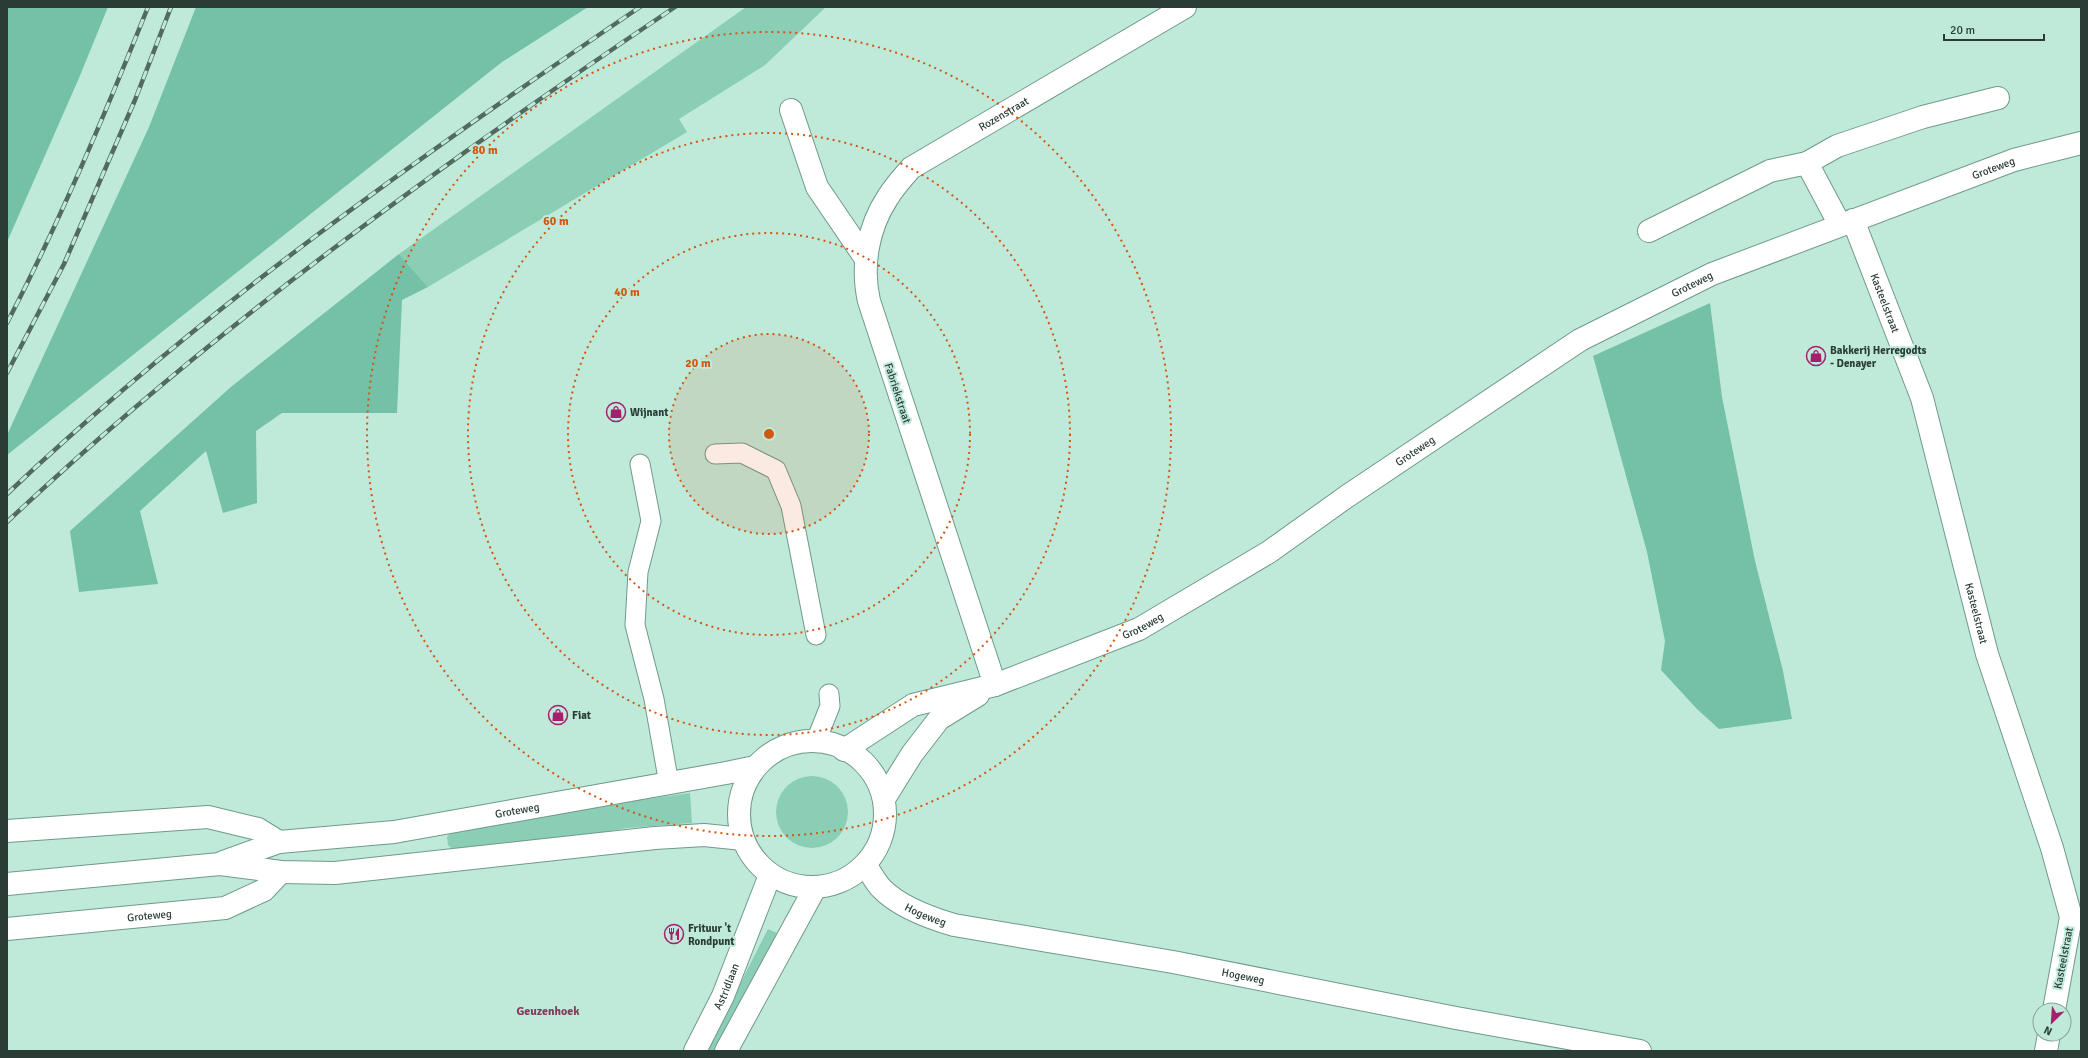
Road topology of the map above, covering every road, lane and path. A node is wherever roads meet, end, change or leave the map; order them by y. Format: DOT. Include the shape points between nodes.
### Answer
graph roads {
  1 [pos="1185,7"];
  2 [pos="1998,98"];
  3 [pos="791,110"];
  4 [pos="2081,143"];
  5 [pos="1807,163"];
  6 [pos="1846,223"];
  7 [pos="1649,231"];
  8 [pos="866,259"];
  9 [pos="715,454"];
  10 [pos="640,464"];
  11 [pos="816,635"];
  12 [pos="995,685"];
  13 [pos="829,694"];
  14 [pos="816,741"];
  15 [pos="844,750"];
  16 [pos="755,767"];
  17 [pos="669,784"];
  18 [pos="884,799"];
  19 [pos="7,831"];
  20 [pos="742,839"];
  21 [pos="279,842"];
  22 [pos="220,864"];
  23 [pos="866,866"];
  24 [pos="281,872"];
  25 [pos="770,875"];
  26 [pos="7,884"];
  27 [pos="815,888"];
  28 [pos="2075,927"];
  29 [pos="7,928"];
  30 [pos="2056,1002"];
  31 [pos="696,1051"];
  32 [pos="726,1051"];
  33 [pos="1640,1051"];
  1 -- 8 [label="street, Rozenstraat" via="910,168 888,197 872,228"];
  2 -- 5 [label="street" via="1923,117 1837,146"];
  3 -- 8 [label="street" via="817,188"];
  4 -- 6 [label="street, Groteweg" via="2014,160"];
  5 -- 6 [label="street"];
  5 -- 7 [label="street" via="1770,171"];
  6 -- 12 [label="street, Groteweg" via="1712,274 1580,340 1346,497 1269,552 1146,626"];
  6 -- 28 [label="street, Kasteelstraat" via="1922,398 1987,654 2052,848"];
  8 -- 12 [label="street, Fabriekstraat" via="866,288 869,300"];
  9 -- 11 [label="lane" via="742,454 776,470 791,506"];
  10 -- 17 [label="lane" via="651,520 638,572 635,625 654,699"];
  12 -- 15 [label="street, Groteweg" via="913,705"];
  12 -- 18 [label="street, Groteweg" via="939,719 912,754"];
  13 -- 14 [label="lane" via="830,706"];
  14 -- 15 [label="street, Groteweg"];
  14 -- 16 [label="street, Groteweg" via="800,741 776,749"];
  15 -- 18 [label="street, Groteweg" via="864,762 876,778"];
  16 -- 17 [label="street, Groteweg"];
  16 -- 20 [label="street, Groteweg" via="742,790 738,816"];
  17 -- 21 [label="street, Groteweg" via="394,832"];
  18 -- 23 [label="street, Groteweg" via="886,824 881,845"];
  19 -- 21 [label="street" via="208,817 258,829"];
  20 -- 24 [label="street, Groteweg" via="704,835 656,838 335,873"];
  20 -- 25 [label="street, Groteweg" via="753,859"];
  21 -- 22 [label="street, Groteweg"];
  22 -- 24 [label="street, Groteweg"];
  22 -- 26 [label="street, Groteweg"];
  23 -- 27 [label="street, Groteweg" via="846,879"];
  23 -- 33 [label="street, Hogeweg" via="889,895 926,916 954,925 1173,962 1456,1018"];
  24 -- 29 [label="street, Groteweg" via="264,890 225,908"];
  25 -- 27 [label="street, Groteweg" via="792,885"];
  25 -- 31 [label="street, Astridlaan" via="723,996"];
  27 -- 32 [label="street"];
  28 -- 30 [label="street, Kasteelstraat"];
}
